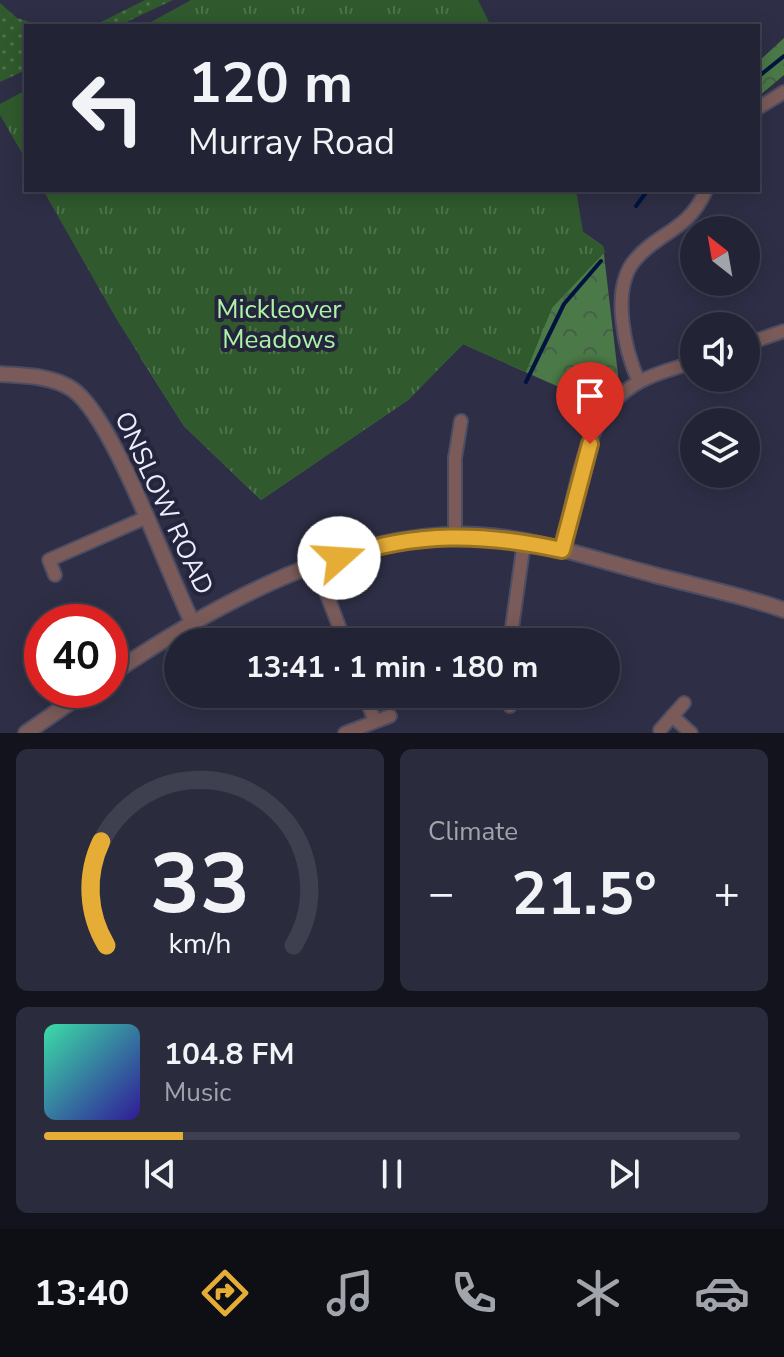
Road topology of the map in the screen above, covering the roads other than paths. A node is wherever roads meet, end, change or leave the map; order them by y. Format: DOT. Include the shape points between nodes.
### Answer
graph roads {
  1 [pos="784,92"];
  2 [pos="760,107"];
  3 [pos="705,192"];
  4 [pos="784,331"];
  5 [pos="760,339"];
  6 [pos="680,367"];
  7 [pos="0,374"];
  8 [pos="639,382"];
  9 [pos="461,421"];
  10 [pos="441,441"];
  11 [pos="456,444"];
  12 [pos="145,518"];
  13 [pos="455,535"];
  14 [pos="524,542"];
  15 [pos="562,550"];
  16 [pos="316,566"];
  17 [pos="55,575"];
  18 [pos="784,610"];
  19 [pos="193,624"];
  20 [pos="340,628"];
  21 [pos="512,628"];
  22 [pos="128,664"];
  23 [pos="684,703"];
  24 [pos="62,708"];
  25 [pos="370,708"];
  26 [pos="390,716"];
  27 [pos="672,716"];
  28 [pos="375,721"];
  29 [pos="660,730"];
  30 [pos="26,733"];
  31 [pos="345,733"];
  32 [pos="691,733"];
  1 -- 2 [label="street"];
  3 -- 8 [label="street" via="690,217 638,257 627,275 625,322"];
  4 -- 5 [label="street"];
  6 -- 8 [label="street"];
  7 -- 12 [label="street, ONSLOW ROAD" via="53,381 90,404"];
  8 -- 15 [label="street" via="616,400 594,433"];
  9 -- 11 [label="street"];
  10 -- 11 [label="street"];
  11 -- 13 [label="street"];
  12 -- 17 [label="street" via="49,560"];
  12 -- 19 [label="street, ONSLOW ROAD"];
  13 -- 14 [label="street"];
  13 -- 16 [label="street" via="389,542"];
  14 -- 15 [label="street"];
  14 -- 21 [label="street"];
  15 -- 18 [label="street"];
  16 -- 19 [label="street"];
  16 -- 20 [label="street"];
  19 -- 22 [label="street"];
  23 -- 27 [label="street"];
  24 -- 30 [label="street"];
  25 -- 28 [label="street"];
  26 -- 28 [label="street"];
  27 -- 29 [label="street"];
  27 -- 32 [label="street"];
  28 -- 31 [label="street"];
}
